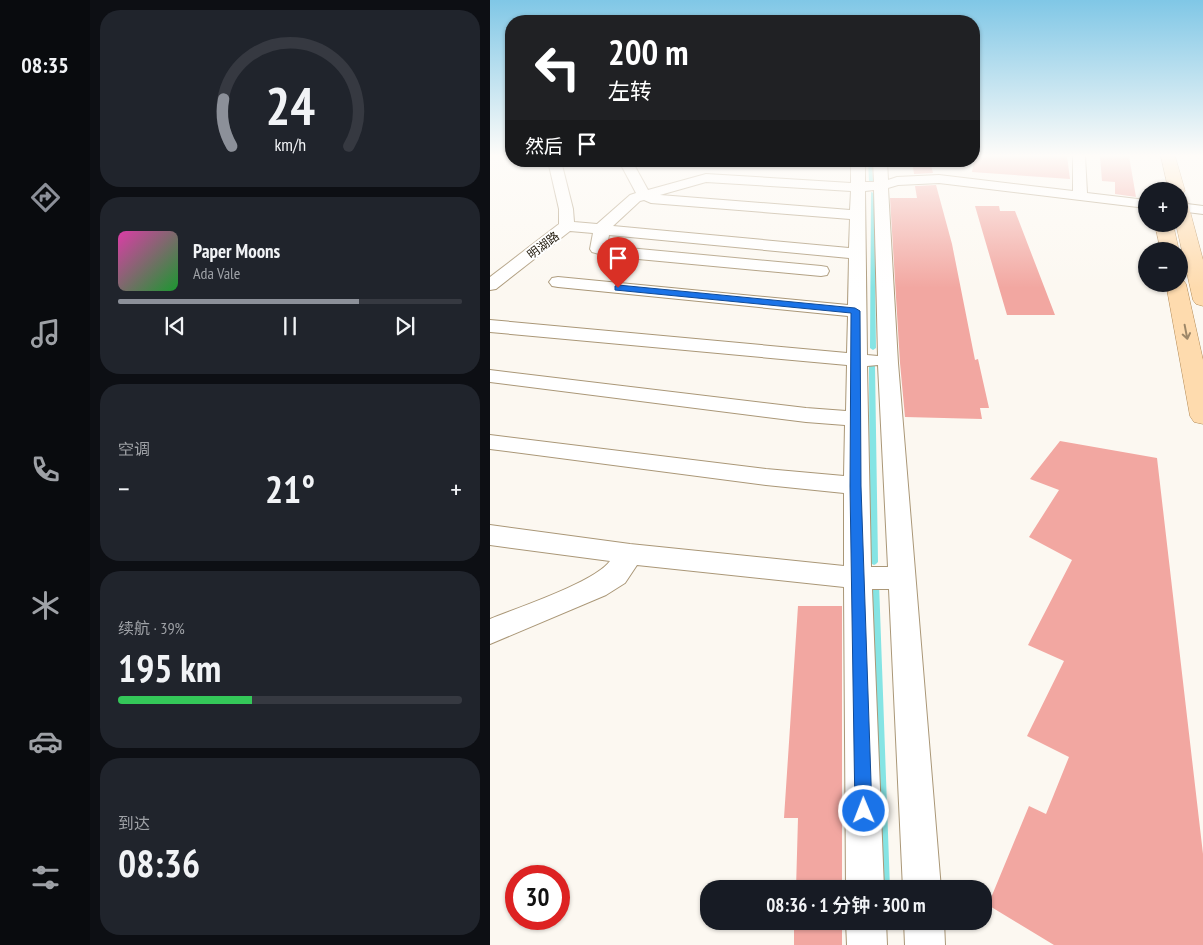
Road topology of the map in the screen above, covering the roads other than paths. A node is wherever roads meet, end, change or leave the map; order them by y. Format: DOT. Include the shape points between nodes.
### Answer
graph roads {
  1 [pos="564,200"];
  2 [pos="635,200"];
  3 [pos="677,200"];
  4 [pos="864,200"];
  5 [pos="875,200"];
  6 [pos="1109,200"];
  7 [pos="1138,203"];
  8 [pos="1188,203"];
  9 [pos="1203,210"];
  10 [pos="858,215"];
  11 [pos="567,226"];
  12 [pos="602,228"];
  13 [pos="1187,232"];
  14 [pos="749,244"];
  15 [pos="857,254"];
  16 [pos="736,271"];
  17 [pos="821,271"];
  18 [pos="558,282"];
  19 [pos="490,285"];
  20 [pos="1178,292"];
  21 [pos="1203,300"];
  22 [pos="855,311"];
  23 [pos="490,326"];
  24 [pos="857,359"];
  25 [pos="888,363"];
  26 [pos="490,376"];
  27 [pos="1203,416"];
  28 [pos="857,419"];
  29 [pos="490,442"];
  30 [pos="856,486"];
  31 [pos="490,535"];
  32 [pos="630,554"];
  33 [pos="859,578"];
  34 [pos="902,578"];
  35 [pos="497,625"];
  36 [pos="866,880"];
  37 [pos="921,880"];
  38 [pos="866,930"];
  39 [pos="924,930"];
  40 [pos="867,945"];
  41 [pos="925,945"];
  1 -- 11 [label="street, 明湖路"];
  2 -- 12 [label="street"];
  3 -- 10 [label="street"];
  4 -- 10 [label="street"];
  5 -- 25 [label="street"];
  6 -- 7 [label="street"];
  8 -- 9 [label="street"];
  10 -- 15 [label="street"];
  11 -- 12 [label="street"];
  11 -- 19 [label="street, 明湖路"];
  12 -- 14 [label="street"];
  12 -- 16 [label="street" via="598,249 601,250"];
  13 -- 21 [label="main road"];
  14 -- 15 [label="street"];
  14 -- 16 [label="street"];
  15 -- 22 [label="street"];
  16 -- 17 [label="street"];
  18 -- 22 [label="street"];
  20 -- 27 [label="main road, one-way"];
  22 -- 24 [label="street"];
  23 -- 24 [label="street"];
  24 -- 25 [label="street"];
  24 -- 28 [label="street"];
  25 -- 34 [label="street"];
  26 -- 28 [label="street"];
  28 -- 30 [label="street"];
  29 -- 30 [label="street"];
  30 -- 33 [label="street"];
  31 -- 32 [label="street"];
  32 -- 33 [label="street"];
  32 -- 35 [label="street" via="615,575 606,581"];
  33 -- 34 [label="street"];
  33 -- 36 [label="street"];
  34 -- 37 [label="street"];
  38 -- 40 [label="street"];
  39 -- 41 [label="street"];
}
